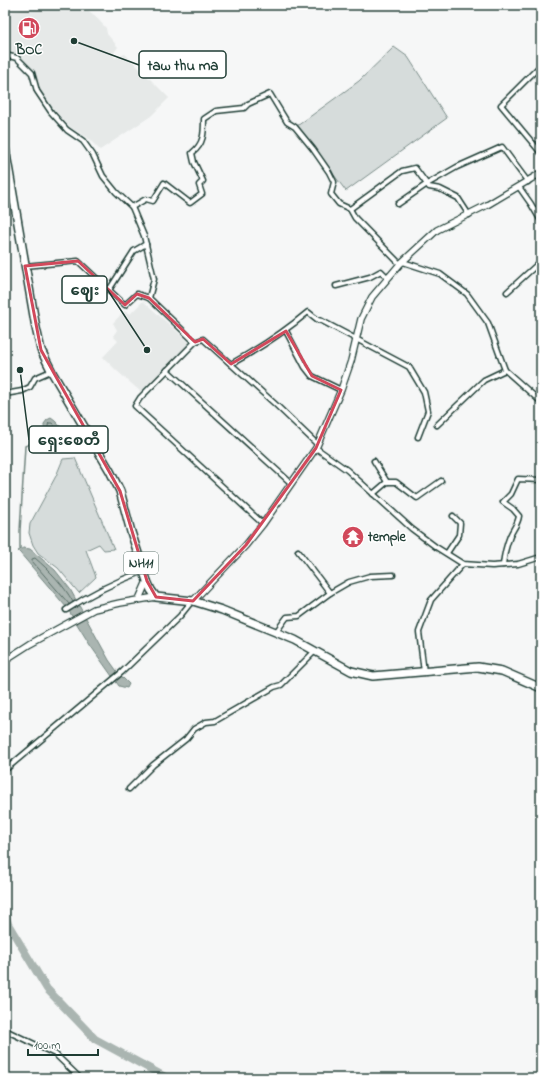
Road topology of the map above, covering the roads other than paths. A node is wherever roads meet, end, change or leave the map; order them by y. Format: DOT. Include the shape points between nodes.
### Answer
graph roads {
  1 [pos="5,55"];
  2 [pos="541,65"];
  3 [pos="5,148"];
  4 [pos="541,153"];
  5 [pos="541,174"];
  6 [pos="528,182"];
  7 [pos="426,184"];
  8 [pos="519,187"];
  9 [pos="398,204"];
  10 [pos="132,207"];
  11 [pos="350,209"];
  12 [pos="469,215"];
  13 [pos="541,222"];
  14 [pos="146,244"];
  15 [pos="541,261"];
  16 [pos="401,263"];
  17 [pos="25,266"];
  18 [pos="388,278"];
  19 [pos="336,286"];
  20 [pos="109,290"];
  21 [pos="507,292"];
  22 [pos="148,298"];
  23 [pos="286,331"];
  24 [pos="357,338"];
  25 [pos="195,342"];
  26 [pos="231,364"];
  27 [pos="168,370"];
  28 [pos="505,370"];
  29 [pos="51,371"];
  30 [pos="341,390"];
  31 [pos="5,394"];
  32 [pos="541,402"];
  33 [pos="437,425"];
  34 [pos="418,437"];
  35 [pos="316,446"];
  36 [pos="374,461"];
  37 [pos="541,480"];
  38 [pos="441,481"];
  39 [pos="387,482"];
  40 [pos="291,483"];
  41 [pos="373,494"];
  42 [pos="453,516"];
  43 [pos="263,524"];
  44 [pos="298,551"];
  45 [pos="447,554"];
  46 [pos="541,557"];
  47 [pos="463,564"];
  48 [pos="503,565"];
  49 [pos="144,571"];
  50 [pos="392,575"];
  51 [pos="147,581"];
  52 [pos="330,593"];
  53 [pos="156,597"];
  54 [pos="139,599"];
  55 [pos="193,601"];
  56 [pos="66,610"];
  57 [pos="276,632"];
  58 [pos="315,651"];
  59 [pos="5,660"];
  60 [pos="424,672"];
  61 [pos="541,688"];
  62 [pos="5,770"];
  63 [pos="129,789"];
  64 [pos="5,1030"];
  65 [pos="80,1078"];
  1 -- 10 [label="street" via="17,58 32,72 37,91 51,112 67,130 83,140 103,176"];
  2 -- 4 [label="street" via="501,105"];
  3 -- 17 [label="highway, NH11"];
  5 -- 6 [label="street"];
  6 -- 7 [label="street" via="502,147"];
  6 -- 8 [label="street"];
  7 -- 9 [label="street"];
  7 -- 11 [label="street" via="415,168 402,171"];
  7 -- 12 [label="street" via="458,198"];
  8 -- 12 [label="street"];
  8 -- 13 [label="street"];
  10 -- 11 [label="street" via="146,199 153,201 164,183 190,203 202,194 199,185 203,181 192,153 200,148 204,119 216,111 244,108 270,94 287,122 295,127 329,172 334,182 331,194 339,204"];
  10 -- 14 [label="street"];
  11 -- 16 [label="street" via="355,218"];
  12 -- 16 [label="street" via="437,230"];
  14 -- 20 [label="street" via="134,251"];
  14 -- 22 [label="street" via="154,280"];
  15 -- 21 [label="street"];
  16 -- 18 [label="street"];
  16 -- 28 [label="street" via="440,274 467,294 488,323"];
  17 -- 20 [label="street" via="78,261"];
  17 -- 29 [label="highway, NH11" via="41,350"];
  18 -- 19 [label="street" via="381,271 370,277"];
  18 -- 24 [label="street" via="372,297 361,319"];
  20 -- 22 [label="street" via="125,305 137,294"];
  22 -- 25 [label="street"];
  23 -- 24 [label="street" via="308,312 318,320"];
  23 -- 26 [label="street"];
  23 -- 30 [label="street" via="312,376"];
  24 -- 30 [label="street"];
  24 -- 34 [label="street" via="409,366 424,392 428,411"];
  25 -- 26 [label="street" via="203,339"];
  25 -- 27 [label="street"];
  26 -- 35 [label="street"];
  27 -- 40 [label="street"];
  27 -- 43 [label="street" via="135,406"];
  28 -- 32 [label="street"];
  28 -- 33 [label="street" via="484,380"];
  29 -- 31 [label="street" via="35,378 30,387 22,392"];
  29 -- 49 [label="highway, NH11" via="120,491"];
  30 -- 35 [label="street"];
  35 -- 40 [label="street"];
  35 -- 41 [label="street"];
  36 -- 39 [label="street"];
  37 -- 48 [label="street" via="518,479 504,502 519,516 506,548"];
  38 -- 39 [label="street" via="417,498 396,482"];
  39 -- 41 [label="street"];
  40 -- 43 [label="street"];
  41 -- 45 [label="street" via="412,529"];
  42 -- 45 [label="street" via="460,523 459,535"];
  43 -- 55 [label="street"];
  44 -- 52 [label="street"];
  45 -- 47 [label="street"];
  46 -- 48 [label="street" via="518,564"];
  47 -- 48 [label="street"];
  47 -- 60 [label="street" via="431,600 419,632"];
  49 -- 51 [label="highway, NH11"];
  49 -- 56 [label="street" via="127,577"];
  50 -- 52 [label="street" via="370,576 349,582"];
  51 -- 53 [label="highway, NH11"];
  51 -- 54 [label="street"];
  52 -- 57 [label="street" via="299,616 287,618"];
  53 -- 54 [label="street"];
  53 -- 55 [label="highway"];
  54 -- 59 [label="street" via="87,612"];
  55 -- 57 [label="highway"];
  55 -- 62 [label="street" via="111,682"];
  57 -- 58 [label="highway"];
  58 -- 60 [label="highway" via="351,671 373,676"];
  58 -- 63 [label="street" via="281,685 274,686 215,721 206,722 194,729"];
  60 -- 61 [label="highway" via="478,667 502,671"];
  64 -- 65 [label="street" via="56,1054"];
}
